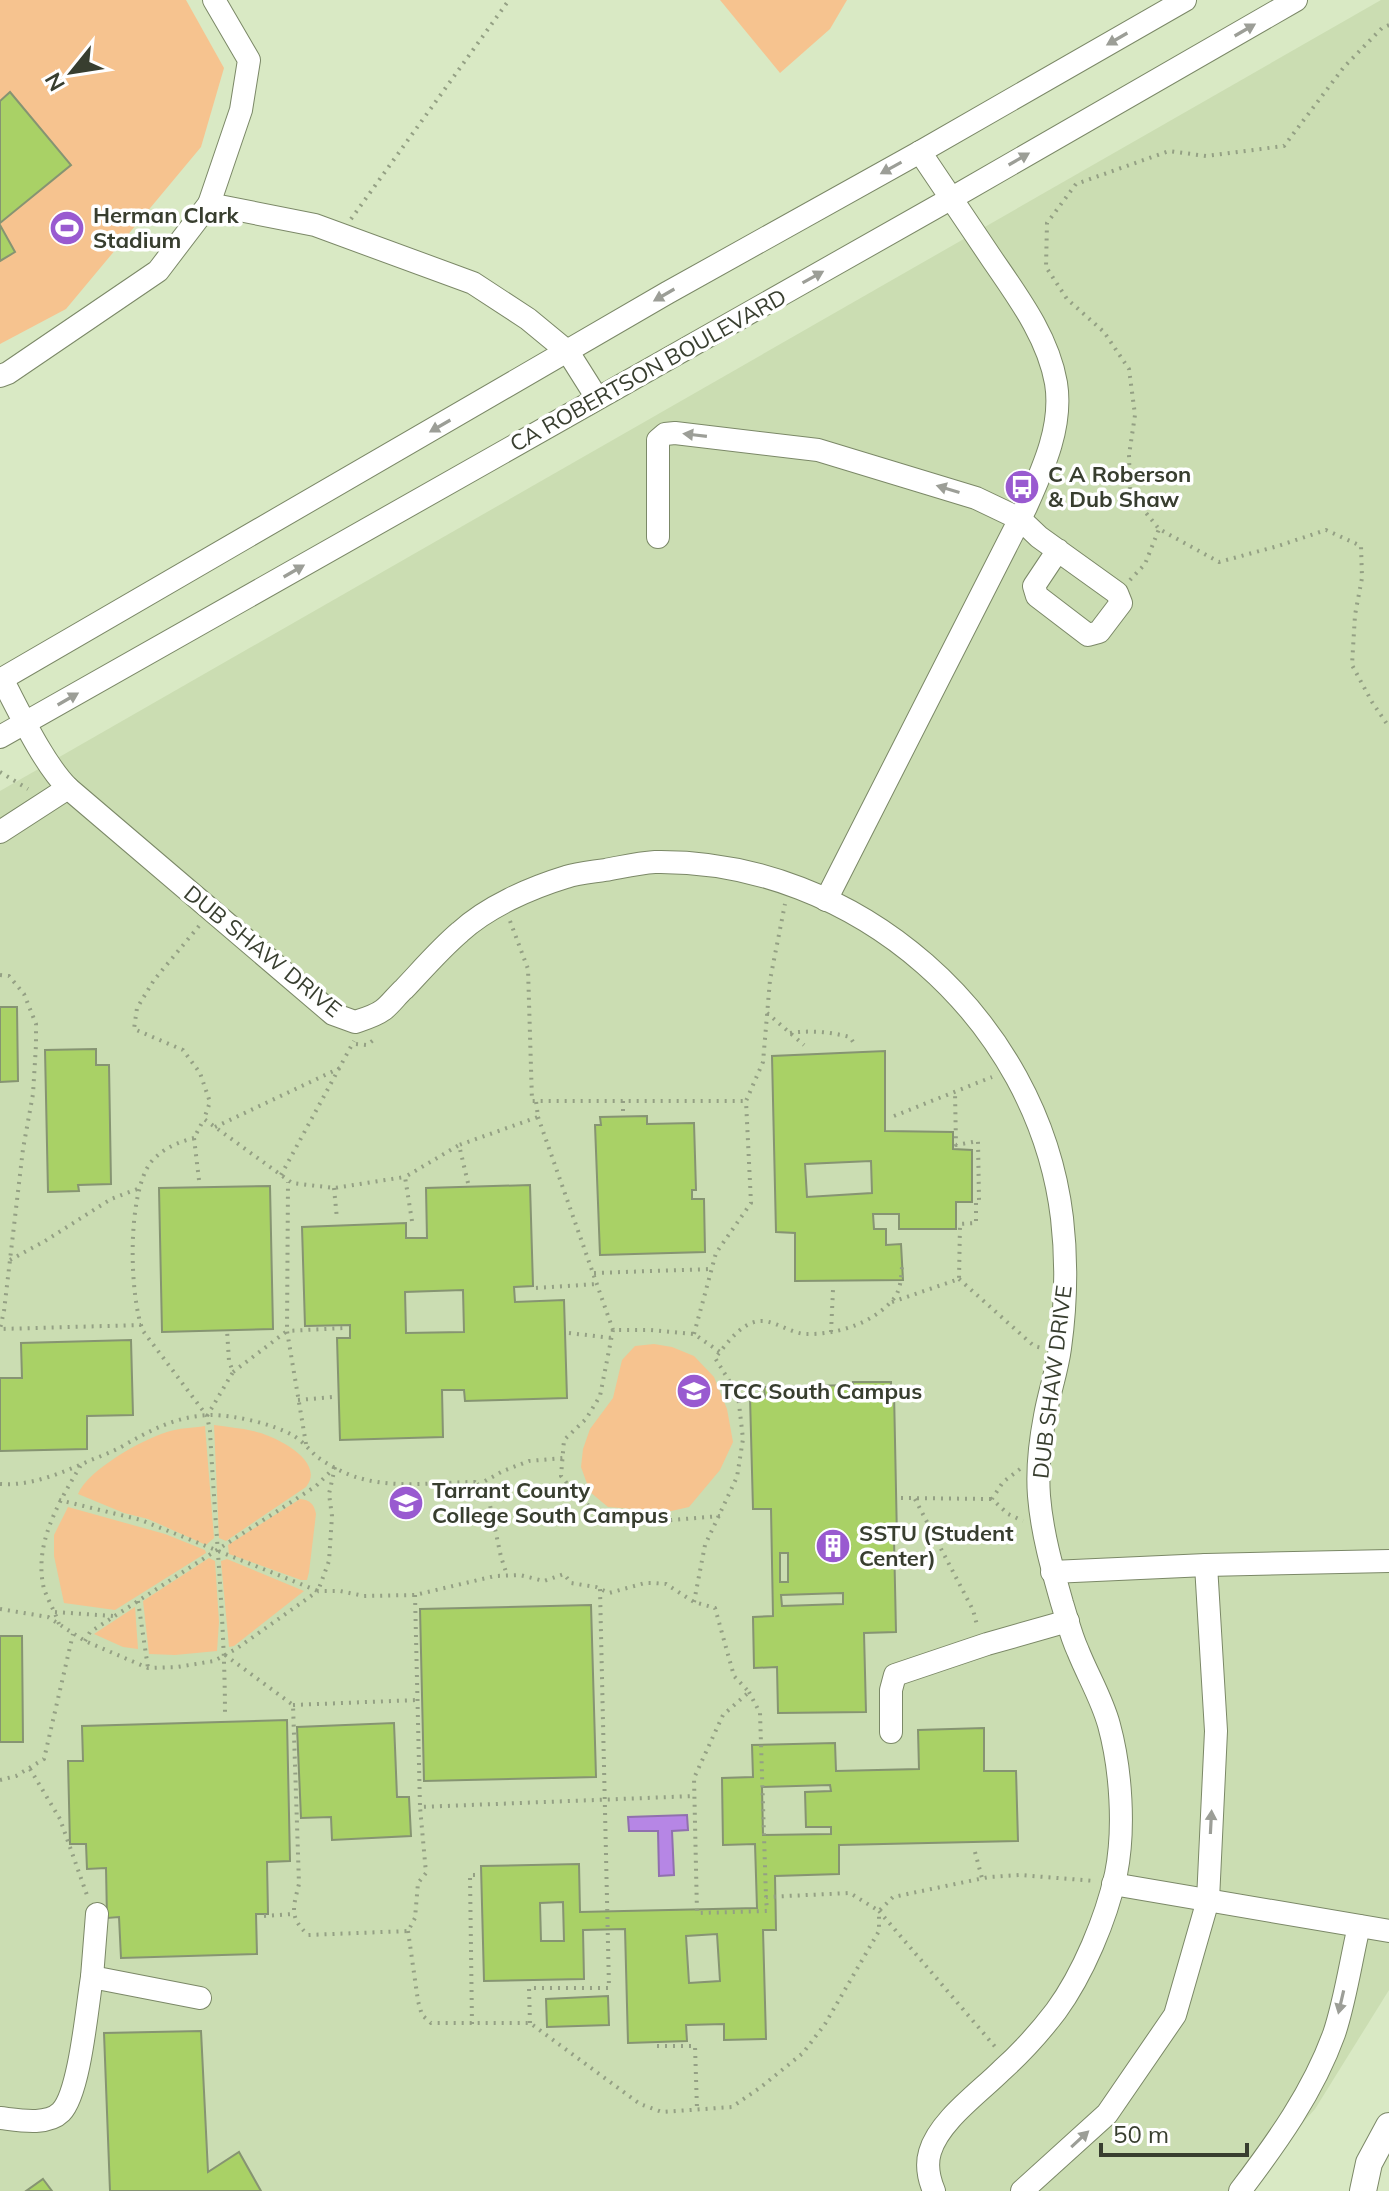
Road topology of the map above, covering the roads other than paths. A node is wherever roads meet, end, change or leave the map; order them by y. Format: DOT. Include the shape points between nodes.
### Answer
graph roads {
  1 [pos="214,0"];
  2 [pos="1185,0"];
  3 [pos="1296,0"];
  4 [pos="920,152"];
  5 [pos="952,198"];
  6 [pos="209,204"];
  7 [pos="568,352"];
  8 [pos="0,376"];
  9 [pos="597,398"];
  10 [pos="1020,519"];
  11 [pos="658,537"];
  12 [pos="1058,550"];
  13 [pos="1,680"];
  14 [pos="26,723"];
  15 [pos="0,737"];
  16 [pos="68,788"];
  17 [pos="0,832"];
  18 [pos="826,900"];
  19 [pos="1389,1561"];
  20 [pos="1206,1565"];
  21 [pos="1052,1572"];
  22 [pos="1068,1621"];
  23 [pos="891,1732"];
  24 [pos="1099,1885"];
  25 [pos="1208,1900"];
  26 [pos="97,1914"];
  27 [pos="1359,1926"];
  28 [pos="1389,1931"];
  29 [pos="92,1977"];
  30 [pos="200,1998"];
  31 [pos="0,2118"];
  32 [pos="1389,2126"];
  33 [pos="1369,2163"];
  34 [pos="934,2191"];
  35 [pos="1022,2191"];
  36 [pos="1240,2191"];
  37 [pos="1350,2191"];
  38 [pos="1363,2191"];
  1 -- 6 [label="street" via="249,60 241,110"];
  2 -- 4 [label="street, one-way"];
  5 -- 3 [label="street, CA ROBERTSON BOULEVARD, one-way"];
  4 -- 5 [label="street"];
  4 -- 7 [label="street, one-way"];
  9 -- 5 [label="street, CA ROBERTSON BOULEVARD, one-way"];
  5 -- 10 [label="street" via="1033,322 1056,385 1053,439"];
  6 -- 7 [label="street" via="315,225 473,283"];
  6 -- 8 [label="street" via="158,271"];
  7 -- 9 [label="street"];
  7 -- 13 [label="street, one-way"];
  14 -- 9 [label="street, CA ROBERTSON BOULEVARD, one-way"];
  10 -- 11 [label="street, one-way" via="976,498 818,450 675,433 658,440"];
  10 -- 12 [label="street"];
  10 -- 18 [label="street"];
  12 -- 12 [label="street" via="1117,593 1121,603 1099,632 1088,635 1037,596 1034,586"];
  13 -- 14 [label="street, DUB SHAW DRIVE"];
  14 -- 15 [label="street, CA ROBERTSON BOULEVARD"];
  14 -- 16 [label="street, DUB SHAW DRIVE"];
  16 -- 17 [label="street"];
  16 -- 18 [label="street, DUB SHAW DRIVE" via="352,1034 463,929 501,903 567,876 648,862 695,863 743,871"];
  18 -- 21 [label="street, DUB SHAW DRIVE" via="879,928 952,988 1010,1067 1050,1159 1062,1216 1066,1281 1039,1491"];
  19 -- 20 [label="street"];
  20 -- 21 [label="street"];
  25 -- 20 [label="street, one-way" via="1216,1731"];
  21 -- 22 [label="street, DUB SHAW DRIVE"];
  22 -- 23 [label="street" via="895,1675"];
  22 -- 24 [label="street, DUB SHAW DRIVE" via="1108,1723 1116,1759 1116,1873"];
  24 -- 25 [label="street"];
  24 -- 34 [label="street, DUB SHAW DRIVE" via="1088,1953 1077,1978 1019,2054 941,2129 929,2154"];
  25 -- 27 [label="street"];
  35 -- 25 [label="street, one-way" via="1107,2114 1175,2015"];
  26 -- 29 [label="street"];
  27 -- 28 [label="street"];
  27 -- 36 [label="street, one-way" via="1334,2033 1313,2082"];
  29 -- 30 [label="street"];
  29 -- 31 [label="street" via="75,2079 61,2112 31,2121"];
  32 -- 33 [label="main road"];
  33 -- 37 [label="main road"];
  33 -- 38 [label="main road"];
}
